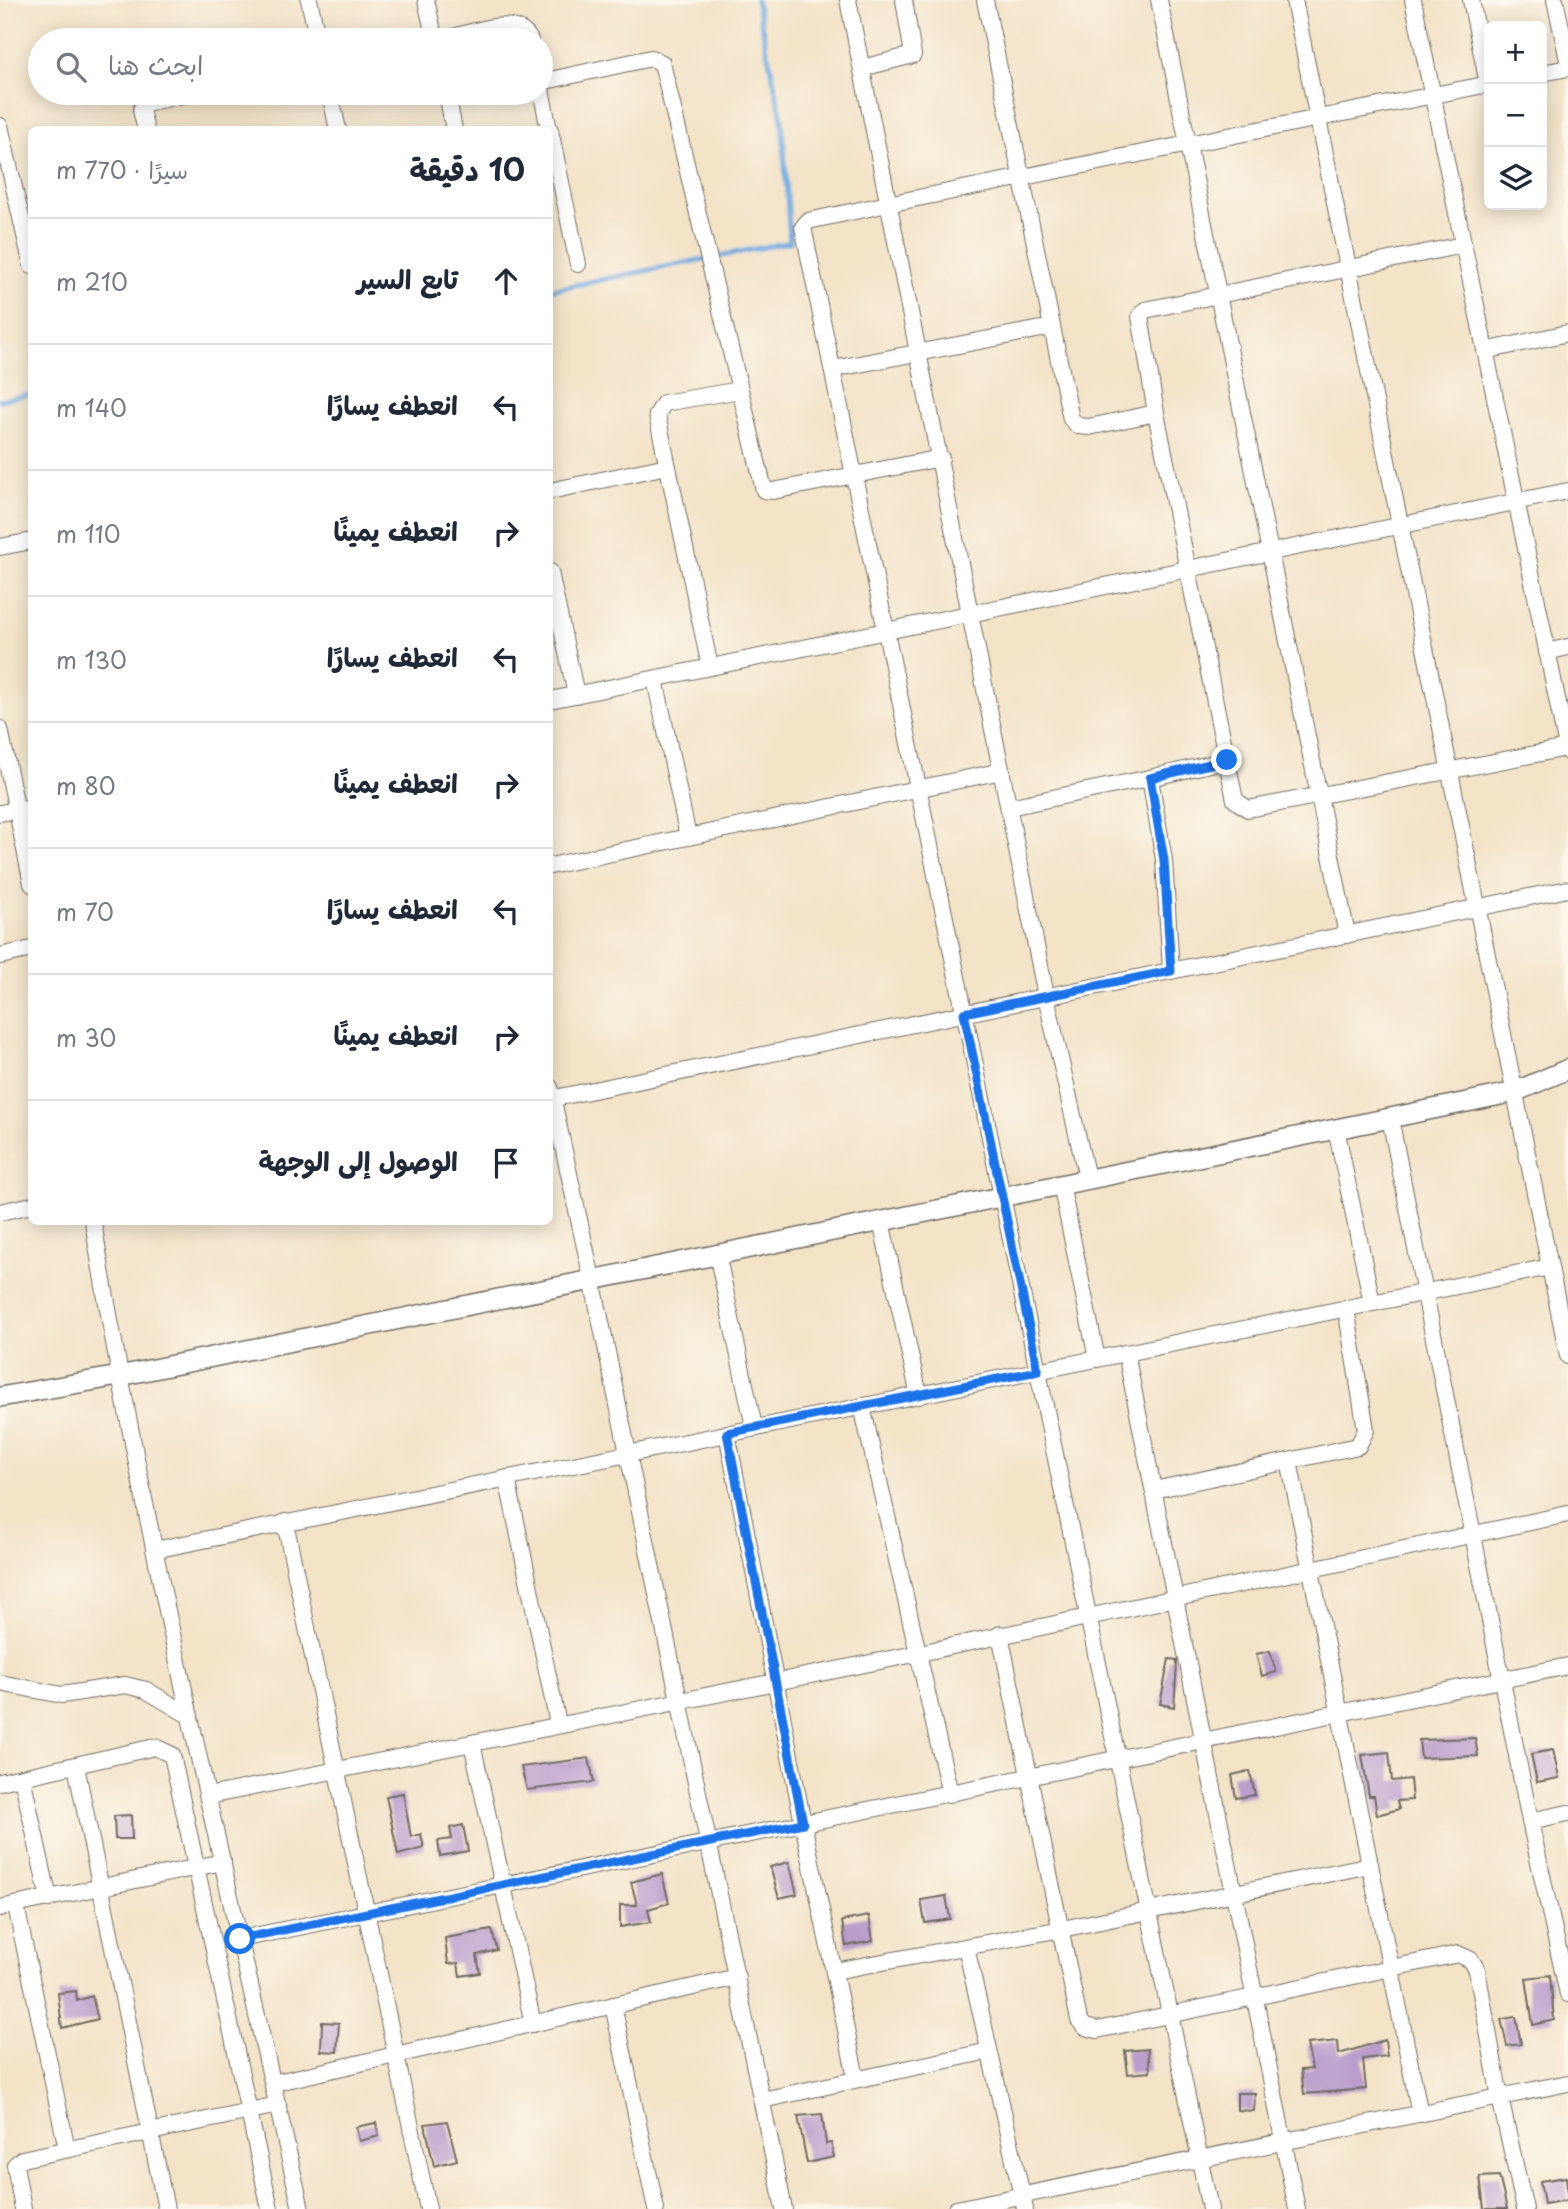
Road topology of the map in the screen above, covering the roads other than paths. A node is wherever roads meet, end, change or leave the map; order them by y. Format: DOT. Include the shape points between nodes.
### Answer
graph roads {
  1 [pos="309,0"];
  2 [pos="426,0"];
  3 [pos="848,0"];
  4 [pos="904,0"];
  5 [pos="985,0"];
  6 [pos="1158,0"];
  7 [pos="1293,0"];
  8 [pos="1413,0"];
  9 [pos="1471,0"];
  10 [pos="1555,0"];
  11 [pos="315,28"];
  12 [pos="432,28"];
  13 [pos="496,28"];
  14 [pos="519,28"];
  15 [pos="1568,60"];
  16 [pos="1484,64"];
  17 [pos="862,68"];
  18 [pos="1568,68"];
  19 [pos="1547,72"];
  20 [pos="553,79"];
  21 [pos="1484,85"];
  22 [pos="1433,95"];
  23 [pos="145,105"];
  24 [pos="333,105"];
  25 [pos="449,105"];
  26 [pos="544,105"];
  27 [pos="1317,118"];
  28 [pos="145,126"];
  29 [pos="337,126"];
  30 [pos="453,126"];
  31 [pos="548,126"];
  32 [pos="0,129"];
  33 [pos="1187,144"];
  34 [pos="553,148"];
  35 [pos="1021,178"];
  36 [pos="888,204"];
  37 [pos="1463,245"];
  38 [pos="28,249"];
  39 [pos="578,264"];
  40 [pos="1347,269"];
  41 [pos="1216,294"];
  42 [pos="1052,327"];
  43 [pos="1568,333"];
  44 [pos="1485,351"];
  45 [pos="919,353"];
  46 [pos="833,369"];
  47 [pos="740,390"];
  48 [pos="1156,414"];
  49 [pos="941,458"];
  50 [pos="667,466"];
  51 [pos="855,476"];
  52 [pos="553,490"];
  53 [pos="1568,491"];
  54 [pos="1515,502"];
  55 [pos="1400,527"];
  56 [pos="28,542"];
  57 [pos="0,547"];
  58 [pos="1271,554"];
  59 [pos="1191,570"];
  60 [pos="553,586"];
  61 [pos="970,615"];
  62 [pos="885,632"];
  63 [pos="1568,647"];
  64 [pos="1547,652"];
  65 [pos="710,667"];
  66 [pos="655,679"];
  67 [pos="576,695"];
  68 [pos="553,699"];
  69 [pos="0,729"];
  70 [pos="1568,750"];
  71 [pos="1227,760"];
  72 [pos="1002,771"];
  73 [pos="1448,771"];
  74 [pos="1150,778"];
  75 [pos="916,789"];
  76 [pos="1320,795"];
  77 [pos="1009,807"];
  78 [pos="16,810"];
  79 [pos="688,836"];
  80 [pos="553,865"];
  81 [pos="28,866"];
  82 [pos="1568,889"];
  83 [pos="1478,908"];
  84 [pos="1347,935"];
  85 [pos="28,950"];
  86 [pos="0,956"];
  87 [pos="1171,971"];
  88 [pos="1046,996"];
  89 [pos="964,1013"];
  90 [pos="1568,1069"];
  91 [pos="1515,1091"];
  92 [pos="553,1093"];
  93 [pos="553,1107"];
  94 [pos="1390,1118"];
  95 [pos="1336,1128"];
  96 [pos="1087,1178"];
  97 [pos="1061,1184"];
  98 [pos="1003,1196"];
  99 [pos="28,1206"];
  100 [pos="0,1212"];
  101 [pos="881,1221"];
  102 [pos="94,1225"];
  103 [pos="718,1252"];
  104 [pos="1550,1267"];
  105 [pos="592,1279"];
  106 [pos="1424,1293"];
  107 [pos="1372,1303"];
  108 [pos="1346,1308"];
  109 [pos="1126,1353"];
  110 [pos="1568,1356"];
  111 [pos="1097,1359"];
  112 [pos="1038,1371"];
  113 [pos="119,1377"];
  114 [pos="919,1396"];
  115 [pos="0,1397"];
  116 [pos="862,1406"];
  117 [pos="754,1427"];
  118 [pos="727,1433"];
  119 [pos="629,1454"];
  120 [pos="1289,1461"];
  121 [pos="506,1478"];
  122 [pos="1154,1490"];
  123 [pos="1568,1514"];
  124 [pos="285,1522"];
  125 [pos="1473,1533"];
  126 [pos="154,1550"];
  127 [pos="1311,1568"];
  128 [pos="1176,1596"];
  129 [pos="1088,1614"];
  130 [pos="1000,1634"];
  131 [pos="920,1653"];
  132 [pos="1568,1666"];
  133 [pos="775,1680"];
  134 [pos="1503,1680"];
  135 [pos="0,1682"];
  136 [pos="680,1700"];
  137 [pos="1340,1712"];
  138 [pos="190,1716"];
  139 [pos="558,1724"];
  140 [pos="1202,1741"];
  141 [pos="472,1743"];
  142 [pos="1118,1758"];
  143 [pos="76,1766"];
  144 [pos="337,1770"];
  145 [pos="22,1777"];
  146 [pos="1029,1778"];
  147 [pos="0,1782"];
  148 [pos="950,1794"];
  149 [pos="208,1797"];
  150 [pos="1568,1814"];
  151 [pos="1530,1821"];
  152 [pos="803,1823"];
  153 [pos="709,1843"];
  154 [pos="223,1862"];
  155 [pos="1370,1865"];
  156 [pos="198,1868"];
  157 [pos="502,1887"];
  158 [pos="101,1889"];
  159 [pos="1233,1893"];
  160 [pos="49,1899"];
  161 [pos="8,1907"];
  162 [pos="1149,1910"];
  163 [pos="366,1912"];
  164 [pos="1062,1929"];
  165 [pos="240,1939"];
  166 [pos="966,1947"];
  167 [pos="1390,1968"];
  168 [pos="834,1971"];
  169 [pos="737,1977"];
  170 [pos="1568,1994"];
  171 [pos="1255,1996"];
  172 [pos="613,2005"];
  173 [pos="1170,2014"];
  174 [pos="533,2024"];
  175 [pos="989,2051"];
  176 [pos="396,2055"];
  177 [pos="856,2078"];
  178 [pos="273,2083"];
  179 [pos="1568,2083"];
  180 [pos="1500,2098"];
  181 [pos="762,2100"];
  182 [pos="278,2105"];
  183 [pos="249,2111"];
  184 [pos="1420,2114"];
  185 [pos="150,2132"];
  186 [pos="1284,2142"];
  187 [pos="67,2149"];
  188 [pos="1199,2159"];
  189 [pos="1023,2202"];
  190 [pos="23,2209"];
  191 [pos="166,2209"];
  192 [pos="270,2209"];
  193 [pos="301,2209"];
  194 [pos="428,2209"];
  195 [pos="656,2209"];
  196 [pos="784,2209"];
  197 [pos="956,2209"];
  198 [pos="1210,2209"];
  199 [pos="1297,2209"];
  200 [pos="1525,2209"];
  1 -- 11 [label="street"];
  2 -- 12 [label="street"];
  3 -- 17 [label="street"];
  4 -- 17 [label="street" via="914,55"];
  5 -- 35 [label="street"];
  6 -- 33 [label="street"];
  7 -- 27 [label="street"];
  8 -- 22 [label="street"];
  9 -- 16 [label="street"];
  10 -- 15 [label="street"];
  13 -- 14 [label="street"];
  17 -- 36 [label="street"];
  18 -- 19 [label="street"];
  20 -- 47 [label="street" via="651,58 662,63"];
  21 -- 22 [label="street"];
  22 -- 27 [label="street"];
  22 -- 37 [label="street"];
  23 -- 28 [label="street" via="141,110"];
  24 -- 29 [label="street"];
  25 -- 30 [label="street"];
  26 -- 31 [label="street"];
  27 -- 33 [label="street"];
  27 -- 40 [label="street"];
  32 -- 38 [label="street"];
  33 -- 35 [label="street"];
  33 -- 41 [label="street"];
  34 -- 39 [label="street"];
  35 -- 36 [label="street"];
  35 -- 42 [label="street"];
  36 -- 45 [label="street"];
  36 -- 46 [label="street" via="807,221 803,227"];
  37 -- 40 [label="street"];
  37 -- 44 [label="street"];
  40 -- 41 [label="street"];
  40 -- 55 [label="street"];
  41 -- 48 [label="street" via="1145,310 1140,316"];
  41 -- 58 [label="street"];
  42 -- 45 [label="street"];
  42 -- 48 [label="street" via="1071,419 1078,426"];
  43 -- 44 [label="street"];
  44 -- 54 [label="street"];
  45 -- 46 [label="street"];
  45 -- 49 [label="street"];
  46 -- 51 [label="street"];
  47 -- 50 [label="street" via="664,403 658,408"];
  47 -- 51 [label="street" via="764,490"];
  48 -- 59 [label="street"];
  49 -- 51 [label="street"];
  49 -- 61 [label="street"];
  50 -- 52 [label="street"];
  50 -- 65 [label="street"];
  51 -- 62 [label="street"];
  53 -- 54 [label="street"];
  54 -- 55 [label="street"];
  54 -- 64 [label="street"];
  55 -- 58 [label="street"];
  55 -- 73 [label="street"];
  56 -- 57 [label="street"];
  58 -- 59 [label="street"];
  58 -- 76 [label="street"];
  59 -- 61 [label="street"];
  59 -- 71 [label="street"];
  60 -- 67 [label="street"];
  61 -- 62 [label="street"];
  61 -- 72 [label="street"];
  62 -- 65 [label="street"];
  62 -- 75 [label="street"];
  63 -- 64 [label="street"];
  64 -- 70 [label="street"];
  65 -- 66 [label="street"];
  66 -- 67 [label="street"];
  66 -- 79 [label="street"];
  67 -- 68 [label="street"];
  69 -- 78 [label="street"];
  70 -- 73 [label="street"];
  71 -- 74 [label="street"];
  71 -- 76 [label="street" via="1236,800 1248,809"];
  72 -- 75 [label="street"];
  72 -- 77 [label="street"];
  73 -- 76 [label="street"];
  73 -- 83 [label="street"];
  74 -- 77 [label="street"];
  74 -- 87 [label="street" via="1164,860"];
  75 -- 79 [label="street"];
  75 -- 89 [label="street"];
  76 -- 84 [label="street"];
  77 -- 88 [label="street"];
  78 -- 81 [label="street"];
  79 -- 80 [label="street"];
  82 -- 83 [label="street"];
  83 -- 84 [label="street"];
  83 -- 91 [label="street"];
  84 -- 87 [label="street"];
  85 -- 86 [label="street"];
  87 -- 88 [label="street"];
  88 -- 89 [label="street"];
  88 -- 96 [label="street"];
  89 -- 92 [label="street"];
  89 -- 98 [label="street"];
  90 -- 91 [label="street"];
  91 -- 94 [label="street"];
  91 -- 104 [label="street"];
  93 -- 105 [label="street"];
  94 -- 95 [label="street"];
  94 -- 106 [label="street"];
  95 -- 96 [label="street"];
  95 -- 107 [label="street"];
  96 -- 97 [label="street"];
  97 -- 98 [label="street"];
  97 -- 111 [label="street"];
  98 -- 101 [label="street"];
  98 -- 112 [label="street"];
  99 -- 100 [label="street"];
  101 -- 103 [label="street"];
  101 -- 114 [label="street"];
  102 -- 113 [label="street"];
  103 -- 105 [label="street"];
  103 -- 117 [label="street"];
  104 -- 106 [label="street"];
  104 -- 110 [label="street"];
  105 -- 113 [label="street"];
  105 -- 119 [label="street"];
  106 -- 107 [label="street"];
  106 -- 125 [label="street"];
  107 -- 108 [label="street"];
  108 -- 109 [label="street"];
  108 -- 120 [label="street" via="1364,1439 1358,1446"];
  109 -- 111 [label="street"];
  109 -- 122 [label="street"];
  111 -- 112 [label="street"];
  112 -- 114 [label="street"];
  112 -- 129 [label="street"];
  113 -- 115 [label="street"];
  113 -- 126 [label="street"];
  114 -- 116 [label="street"];
  116 -- 117 [label="street"];
  116 -- 131 [label="street"];
  117 -- 118 [label="street"];
  118 -- 119 [label="street"];
  118 -- 133 [label="street"];
  119 -- 121 [label="street"];
  119 -- 136 [label="street"];
  120 -- 122 [label="street"];
  120 -- 127 [label="street"];
  121 -- 124 [label="street"];
  121 -- 139 [label="street"];
  122 -- 128 [label="street"];
  123 -- 125 [label="street"];
  124 -- 126 [label="street"];
  124 -- 144 [label="street"];
  125 -- 127 [label="street"];
  125 -- 134 [label="street"];
  126 -- 138 [label="street"];
  127 -- 128 [label="street"];
  127 -- 137 [label="street"];
  128 -- 129 [label="street"];
  128 -- 140 [label="street"];
  129 -- 130 [label="street"];
  129 -- 142 [label="street"];
  130 -- 131 [label="street"];
  130 -- 146 [label="street"];
  131 -- 133 [label="street"];
  131 -- 148 [label="street"];
  132 -- 134 [label="street"];
  133 -- 136 [label="street"];
  133 -- 152 [label="street"];
  134 -- 137 [label="street"];
  134 -- 151 [label="street"];
  135 -- 138 [label="street" via="62,1695 125,1685 146,1690"];
  136 -- 139 [label="street"];
  136 -- 153 [label="street"];
  137 -- 140 [label="street"];
  137 -- 155 [label="street"];
  138 -- 149 [label="street"];
  139 -- 141 [label="street"];
  140 -- 142 [label="street"];
  140 -- 159 [label="street"];
  141 -- 144 [label="street"];
  141 -- 157 [label="street"];
  142 -- 146 [label="street"];
  142 -- 162 [label="street"];
  143 -- 145 [label="street"];
  143 -- 156 [label="street" via="155,1747 167,1750 175,1761"];
  143 -- 158 [label="street"];
  144 -- 149 [label="street"];
  144 -- 163 [label="street"];
  145 -- 147 [label="street"];
  145 -- 160 [label="street"];
  146 -- 148 [label="street"];
  146 -- 164 [label="street"];
  148 -- 152 [label="street"];
  149 -- 154 [label="street"];
  150 -- 151 [label="street"];
  151 -- 170 [label="street"];
  152 -- 153 [label="street"];
  152 -- 168 [label="street"];
  153 -- 157 [label="street"];
  153 -- 169 [label="street"];
  154 -- 156 [label="street"];
  154 -- 165 [label="street"];
  155 -- 159 [label="street"];
  155 -- 167 [label="street"];
  156 -- 158 [label="street"];
  156 -- 183 [label="street"];
  157 -- 163 [label="street"];
  157 -- 174 [label="street"];
  158 -- 160 [label="street"];
  158 -- 185 [label="street"];
  159 -- 162 [label="street"];
  159 -- 171 [label="street"];
  160 -- 161 [label="street"];
  161 -- 187 [label="street"];
  162 -- 164 [label="street"];
  162 -- 173 [label="street"];
  163 -- 165 [label="street"];
  163 -- 176 [label="street"];
  164 -- 166 [label="street"];
  164 -- 173 [label="street" via="1079,2020 1085,2027 1097,2030"];
  165 -- 178 [label="street"];
  166 -- 168 [label="street"];
  166 -- 175 [label="street"];
  167 -- 171 [label="street"];
  167 -- 180 [label="street" via="1458,1954 1471,1960 1477,1970"];
  167 -- 184 [label="street"];
  168 -- 177 [label="street"];
  169 -- 172 [label="street"];
  169 -- 181 [label="street"];
  171 -- 173 [label="street"];
  171 -- 186 [label="street"];
  172 -- 174 [label="street"];
  172 -- 195 [label="street"];
  173 -- 188 [label="street"];
  174 -- 176 [label="street"];
  175 -- 177 [label="street"];
  175 -- 189 [label="street"];
  176 -- 178 [label="street"];
  176 -- 194 [label="street"];
  177 -- 181 [label="street"];
  178 -- 182 [label="street"];
  179 -- 180 [label="street"];
  180 -- 184 [label="street"];
  180 -- 200 [label="street"];
  181 -- 196 [label="street"];
  182 -- 183 [label="street"];
  182 -- 193 [label="street"];
  183 -- 185 [label="street"];
  183 -- 192 [label="street"];
  184 -- 186 [label="street"];
  185 -- 187 [label="street"];
  185 -- 191 [label="street"];
  186 -- 188 [label="street"];
  186 -- 199 [label="street"];
  187 -- 190 [label="street" via="22,2159 15,2165"];
  188 -- 189 [label="street"];
  188 -- 198 [label="street"];
  189 -- 197 [label="street"];
}
